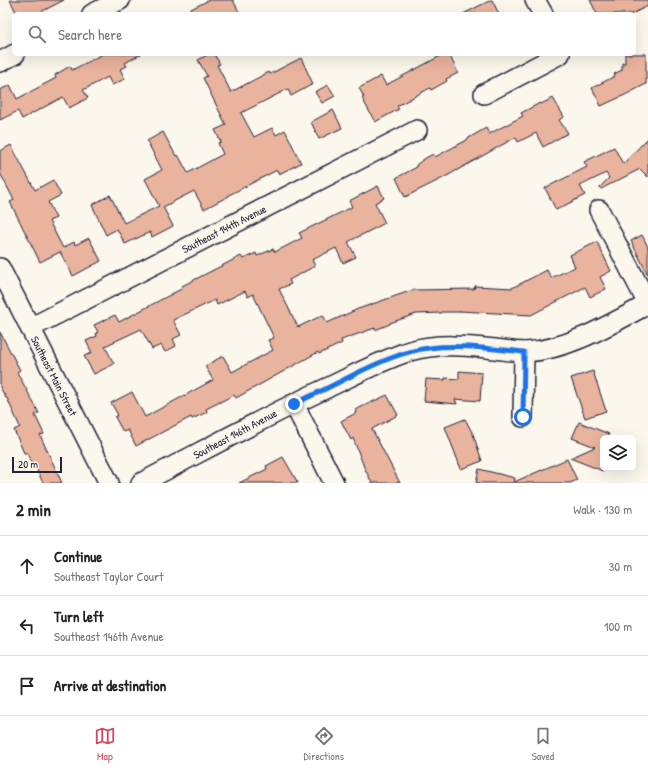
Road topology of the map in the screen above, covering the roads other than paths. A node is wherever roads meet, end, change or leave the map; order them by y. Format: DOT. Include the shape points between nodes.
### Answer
graph roads {
  1 [pos="535,0"];
  2 [pos="542,12"];
  3 [pos="12,56"];
  4 [pos="556,56"];
  5 [pos="0,62"];
  6 [pos="484,94"];
  7 [pos="417,130"];
  8 [pos="599,210"];
  9 [pos="0,268"];
  10 [pos="648,304"];
  11 [pos="30,328"];
  12 [pos="524,352"];
  13 [pos="294,404"];
  14 [pos="523,417"];
  15 [pos="109,483"];
  16 [pos="141,483"];
  17 [pos="334,483"];
  1 -- 2 [label="street"];
  3 -- 5 [label="street"];
  4 -- 6 [label="street"];
  7 -- 11 [label="street, Southeast 144th Avenue"];
  8 -- 10 [label="street"];
  9 -- 11 [label="street, Southeast Main Street"];
  10 -- 12 [label="street, Southeast 146th Avenue" via="602,329 550,348"];
  11 -- 15 [label="street, Southeast Main Street"];
  12 -- 13 [label="street, Southeast 146th Avenue" via="472,346 412,351 385,360"];
  12 -- 14 [label="street"];
  13 -- 16 [label="street, Southeast 146th Avenue"];
  13 -- 17 [label="street"];
}
